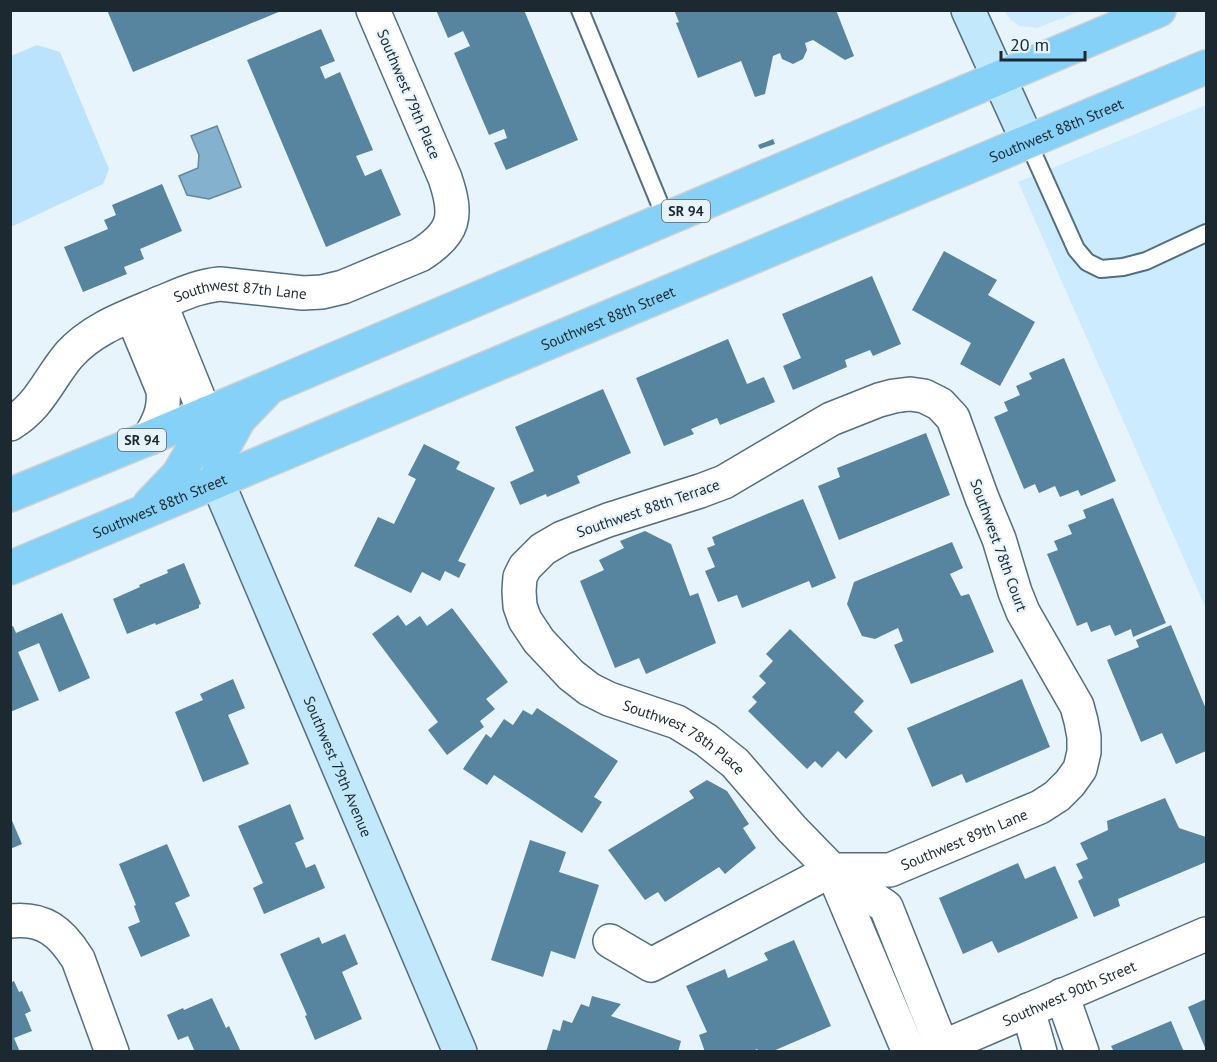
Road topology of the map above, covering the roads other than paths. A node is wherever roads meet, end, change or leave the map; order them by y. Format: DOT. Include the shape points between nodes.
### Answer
graph roads {
  1 [pos="373,10"];
  2 [pos="580,10"];
  3 [pos="968,10"];
  4 [pos="1158,10"];
  5 [pos="1206,67"];
  6 [pos="999,78"];
  7 [pos="1028,142"];
  8 [pos="446,178"];
  9 [pos="666,219"];
  10 [pos="1206,233"];
  11 [pos="146,309"];
  12 [pos="273,385"];
  13 [pos="924,396"];
  14 [pos="205,414"];
  15 [pos="10,424"];
  16 [pos="149,438"];
  17 [pos="218,481"];
  18 [pos="10,495"];
  19 [pos="143,512"];
  20 [pos="10,568"];
  21 [pos="525,620"];
  22 [pos="1080,770"];
  23 [pos="832,870"];
  24 [pos="26,922"];
  25 [pos="1206,934"];
  26 [pos="610,941"];
  27 [pos="1062,995"];
  28 [pos="1028,1010"];
  29 [pos="936,1049"];
  30 [pos="456,1050"];
  31 [pos="112,1052"];
  32 [pos="909,1052"];
  33 [pos="1040,1052"];
  34 [pos="1082,1052"];
  1 -- 8 [label="street, Southwest 79th Place"];
  2 -- 9 [label="lane"];
  3 -- 6 [label="street"];
  4 -- 6 [label="main road, SR 94"];
  5 -- 7 [label="main road, Southwest 88th Street"];
  6 -- 7 [label="street"];
  6 -- 9 [label="main road, SR 94"];
  7 -- 10 [label="lane" via="1076,249 1101,269 1146,261"];
  7 -- 17 [label="main road, Southwest 88th Street"];
  8 -- 11 [label="street, Southwest 87th Lane" via="453,215 446,233 430,249 410,260 322,292 208,285"];
  9 -- 12 [label="main road, SR 94"];
  11 -- 14 [label="street"];
  11 -- 15 [label="street, Southwest 87th Lane" via="92,335 75,349 35,404"];
  11 -- 16 [label="street" via="164,401 158,424"];
  12 -- 14 [label="main road, SR 94"];
  12 -- 17 [label="main road" via="239,419 223,448"];
  13 -- 21 [label="street, Southwest 88th Terrace" via="894,396 863,406 831,419 724,482 552,543 534,557 520,577 520,606"];
  13 -- 22 [label="street, Southwest 78th Court" via="940,404 953,418 1023,612 1077,706 1084,737"];
  14 -- 16 [label="main road, SR 94"];
  14 -- 19 [label="main road" via="195,446 178,475"];
  16 -- 18 [label="main road, SR 94"];
  17 -- 19 [label="main road, Southwest 88th Street"];
  17 -- 30 [label="street, Southwest 79th Avenue"];
  19 -- 20 [label="main road, Southwest 88th Street"];
  21 -- 23 [label="street, Southwest 78th Place" via="554,658 589,688 609,699 677,722 735,763"];
  22 -- 23 [label="street, Southwest 89th Lane" via="1057,796 1040,807 890,870"];
  23 -- 26 [label="street, Southwest 89th Lane" via="651,965"];
  23 -- 29 [label="street" via="886,907"];
  23 -- 32 [label="street"];
  24 -- 31 [label="street" via="53,929 78,959"];
  25 -- 27 [label="street, Southwest 90th Street"];
  27 -- 28 [label="street, Southwest 90th Street"];
  27 -- 34 [label="street"];
  28 -- 29 [label="street, Southwest 90th Street"];
  28 -- 33 [label="street"];
}
